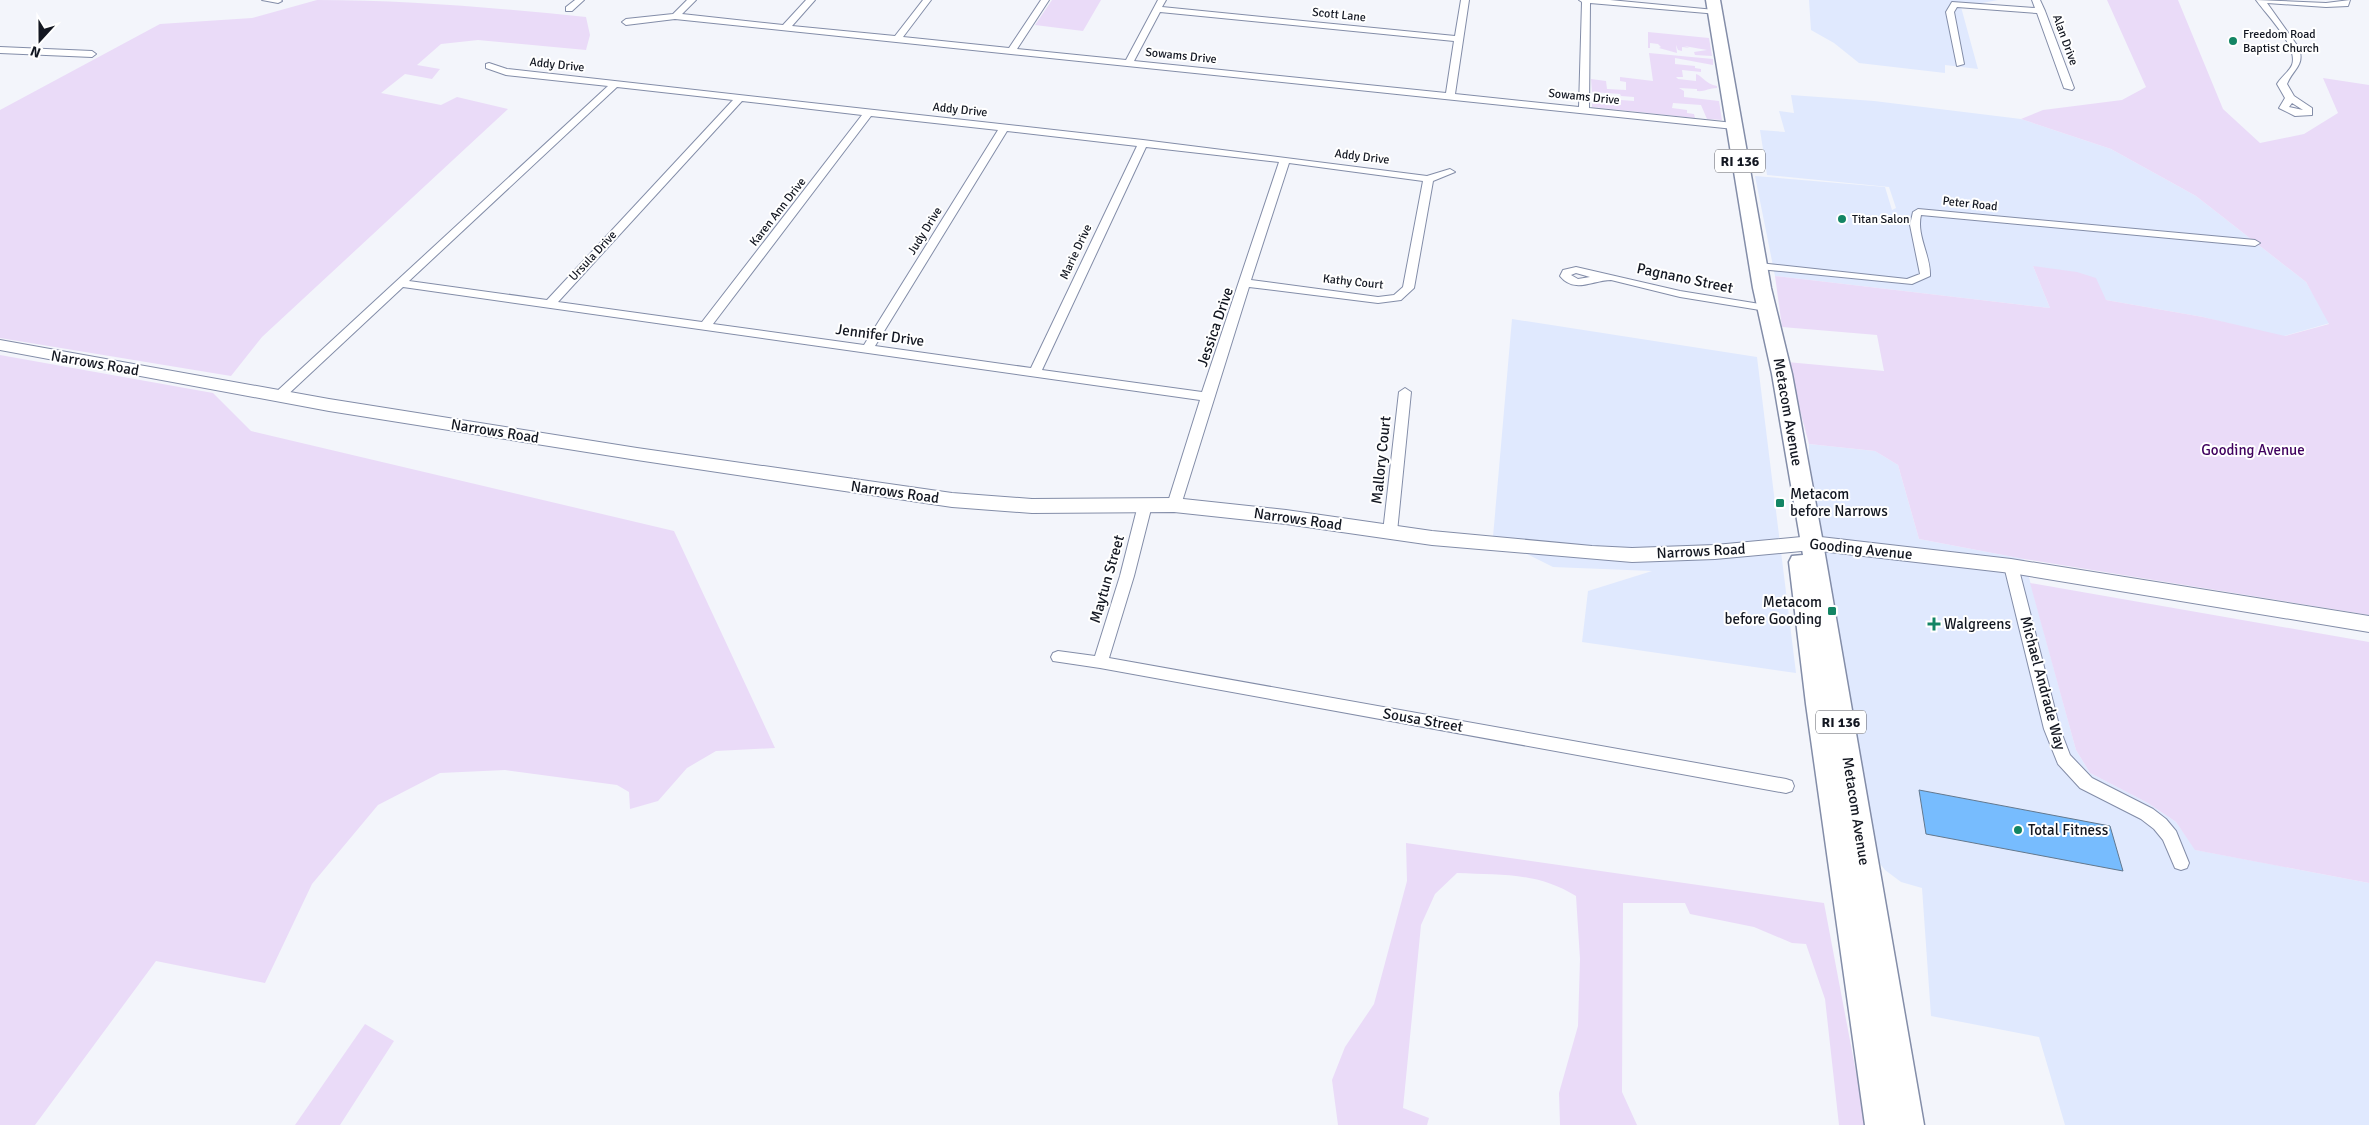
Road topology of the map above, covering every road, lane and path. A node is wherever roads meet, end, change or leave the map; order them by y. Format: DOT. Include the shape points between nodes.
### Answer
graph roads {
  1 [pos="266,0"];
  2 [pos="580,0"];
  3 [pos="692,0"];
  4 [pos="811,0"];
  5 [pos="927,0"];
  6 [pos="1045,0"];
  7 [pos="1162,0"];
  8 [pos="1465,0"];
  9 [pos="1585,0"];
  10 [pos="2036,0"];
  11 [pos="2261,0"];
  12 [pos="2346,0"];
  13 [pos="278,1"];
  14 [pos="1714,6"];
  15 [pos="569,9"];
  16 [pos="1158,9"];
  17 [pos="2041,11"];
  18 [pos="675,16"];
  19 [pos="626,22"];
  20 [pos="785,28"];
  21 [pos="897,39"];
  22 [pos="1458,39"];
  23 [pos="0,50"];
  24 [pos="1011,51"];
  25 [pos="92,54"];
  26 [pos="1129,63"];
  27 [pos="1960,64"];
  28 [pos="489,66"];
  29 [pos="615,84"];
  30 [pos="2069,88"];
  31 [pos="1450,96"];
  32 [pos="740,98"];
  33 [pos="2290,98"];
  34 [pos="1584,109"];
  35 [pos="869,112"];
  36 [pos="1734,126"];
  37 [pos="1004,128"];
  38 [pos="1143,144"];
  39 [pos="1285,160"];
  40 [pos="1450,172"];
  41 [pos="1428,179"];
  42 [pos="2255,244"];
  43 [pos="1759,266"];
  44 [pos="1598,276"];
  45 [pos="400,283"];
  46 [pos="1246,283"];
  47 [pos="549,304"];
  48 [pos="1768,314"];
  49 [pos="705,326"];
  50 [pos="0,346"];
  51 [pos="868,348"];
  52 [pos="1034,372"];
  53 [pos="1405,392"];
  54 [pos="279,396"];
  55 [pos="1207,397"];
  56 [pos="1144,505"];
  57 [pos="1174,505"];
  58 [pos="1390,532"];
  59 [pos="1805,543"];
  60 [pos="2011,566"];
  61 [pos="2369,624"];
  62 [pos="1058,657"];
  63 [pos="1100,662"];
  64 [pos="1786,786"];
  65 [pos="2181,863"];
  66 [pos="1881,1125"];
  67 [pos="1908,1125"];
  1 -- 13 [label="street"];
  2 -- 15 [label="street"];
  3 -- 18 [label="street"];
  4 -- 20 [label="street"];
  5 -- 21 [label="street"];
  6 -- 24 [label="street"];
  7 -- 16 [label="street"];
  8 -- 22 [label="street"];
  9 -- 14 [label="street"];
  9 -- 34 [label="street"];
  10 -- 17 [label="street, Alan Drive"];
  11 -- 12 [label="street" via="2326,5 2345,4"];
  11 -- 33 [label="street" via="2292,41 2298,55 2297,63 2282,84"];
  14 -- 36 [label="main road, Metacom Avenue / RI 136"];
  16 -- 22 [label="street, Scott Lane"];
  16 -- 26 [label="street"];
  17 -- 27 [label="street" via="1954,4 1950,12"];
  17 -- 30 [label="street, Alan Drive"];
  18 -- 19 [label="street, Sowams Drive"];
  18 -- 20 [label="street, Sowams Drive"];
  20 -- 21 [label="street, Sowams Drive"];
  21 -- 24 [label="street, Sowams Drive"];
  22 -- 31 [label="street"];
  23 -- 25 [label="street"];
  24 -- 26 [label="street, Sowams Drive"];
  26 -- 31 [label="street, Sowams Drive"];
  28 -- 29 [label="street, Addy Drive" via="506,72"];
  29 -- 32 [label="street, Addy Drive"];
  29 -- 45 [label="street"];
  31 -- 34 [label="street, Sowams Drive"];
  32 -- 35 [label="street, Addy Drive"];
  32 -- 47 [label="street, Ursula Drive"];
  34 -- 36 [label="street, Sowams Drive"];
  35 -- 37 [label="street, Addy Drive"];
  35 -- 49 [label="street, Karen Ann Drive"];
  36 -- 43 [label="main road, Metacom Avenue / RI 136"];
  37 -- 38 [label="street, Addy Drive"];
  37 -- 51 [label="street, Judy Drive"];
  38 -- 39 [label="street, Addy Drive"];
  38 -- 52 [label="street, Marie Drive"];
  39 -- 41 [label="street, Addy Drive"];
  39 -- 46 [label="street, Jessica Drive"];
  40 -- 41 [label="street"];
  41 -- 46 [label="street, Kathy Court" via="1408,288 1397,298 1378,300"];
  42 -- 43 [label="street, Peter Road" via="1918,212 1915,226 1927,268 1926,276 1918,280 1908,282"];
  43 -- 48 [label="main road, Metacom Avenue / RI 136"];
  44 -- 48 [label="street, Pagnano Street" via="1611,276"];
  45 -- 47 [label="street"];
  45 -- 54 [label="street"];
  46 -- 55 [label="street, Jessica Drive"];
  47 -- 49 [label="street, Jennifer Drive"];
  48 -- 59 [label="main road, Metacom Avenue / RI 136" via="1784,455"];
  49 -- 51 [label="street, Jennifer Drive"];
  50 -- 54 [label="street, Narrows Road"];
  51 -- 52 [label="street, Jennifer Drive"];
  52 -- 55 [label="street, Jennifer Drive"];
  53 -- 58 [label="street, Mallory Court"];
  54 -- 56 [label="street, Narrows Road" via="952,500 1032,506"];
  55 -- 57 [label="street, Jessica Drive"];
  56 -- 57 [label="street, Narrows Road"];
  56 -- 63 [label="street, Maytun Street" via="1127,576"];
  57 -- 58 [label="street, Narrows Road"];
  58 -- 59 [label="street, Narrows Road" via="1522,548 1622,554 1715,552"];
  59 -- 60 [label="street, Gooding Avenue"];
  59 -- 66 [label="main road, Metacom Avenue / RI 136" via="1818,704"];
  59 -- 67 [label="main road, Metacom Avenue / RI 136"];
  60 -- 61 [label="street, Gooding Avenue"];
  60 -- 65 [label="street, Michael Andrade Way" via="2052,729 2064,759 2086,783 2134,806 2160,824 2170,836"];
  62 -- 63 [label="street, Sousa Street"];
  63 -- 64 [label="street, Sousa Street"];
}
